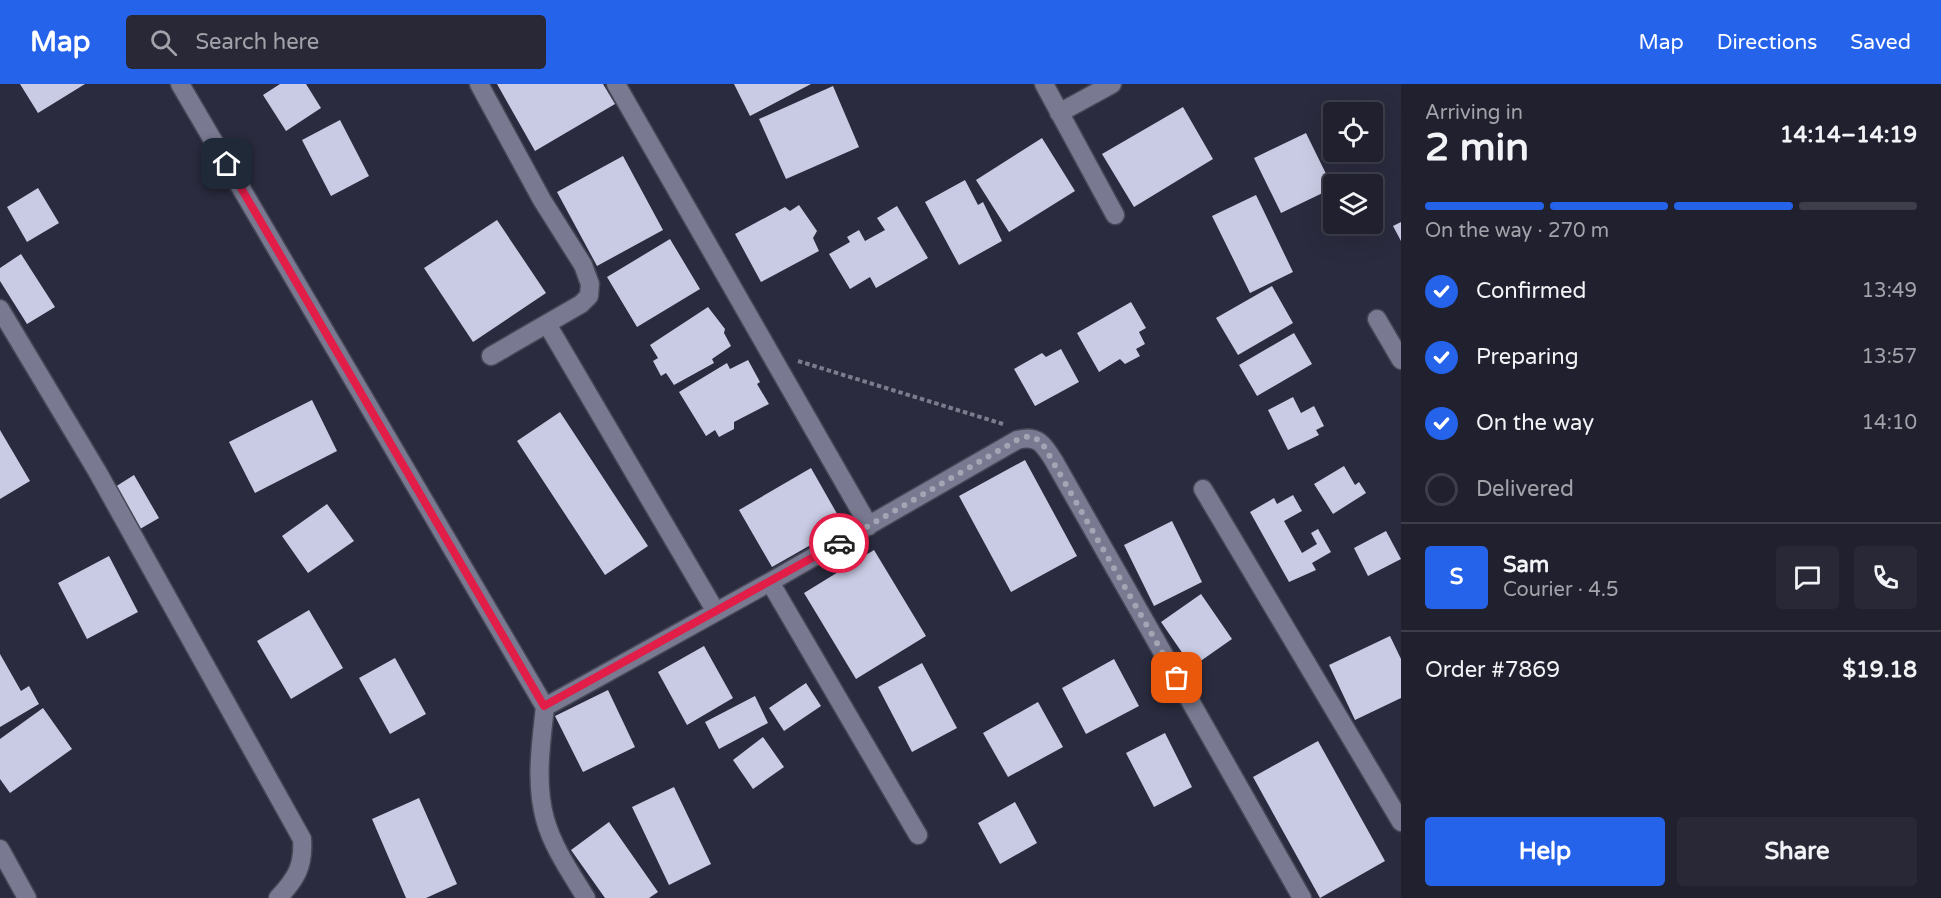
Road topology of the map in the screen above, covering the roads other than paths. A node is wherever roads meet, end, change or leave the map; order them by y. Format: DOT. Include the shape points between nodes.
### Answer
graph roads {
  1 [pos="180,84"];
  2 [pos="478,84"];
  3 [pos="616,84"];
  4 [pos="1044,84"];
  5 [pos="1112,84"];
  6 [pos="1059,113"];
  7 [pos="1115,215"];
  8 [pos="0,309"];
  9 [pos="1377,319"];
  10 [pos="547,324"];
  11 [pos="491,356"];
  12 [pos="1401,360"];
  13 [pos="1203,489"];
  14 [pos="869,526"];
  15 [pos="770,582"];
  16 [pos="716,612"];
  17 [pos="544,706"];
  18 [pos="1401,822"];
  19 [pos="918,835"];
  20 [pos="0,849"];
  21 [pos="27,898"];
  22 [pos="278,898"];
  23 [pos="586,898"];
  24 [pos="1302,898"];
  1 -- 17 [label="street"];
  2 -- 10 [label="street" via="583,265 590,284 589,296"];
  3 -- 14 [label="street"];
  4 -- 6 [label="street"];
  5 -- 6 [label="street"];
  6 -- 7 [label="street"];
  8 -- 22 [label="street" via="96,471 302,839 300,870"];
  9 -- 12 [label="street"];
  10 -- 11 [label="street"];
  10 -- 16 [label="street"];
  13 -- 18 [label="street"];
  14 -- 15 [label="street"];
  14 -- 24 [label="street" via="1017,440 1029,436 1041,441"];
  15 -- 16 [label="street"];
  15 -- 19 [label="street"];
  16 -- 17 [label="street"];
  17 -- 23 [label="street" via="540,781 545,818 560,855"];
  20 -- 21 [label="street"];
}
